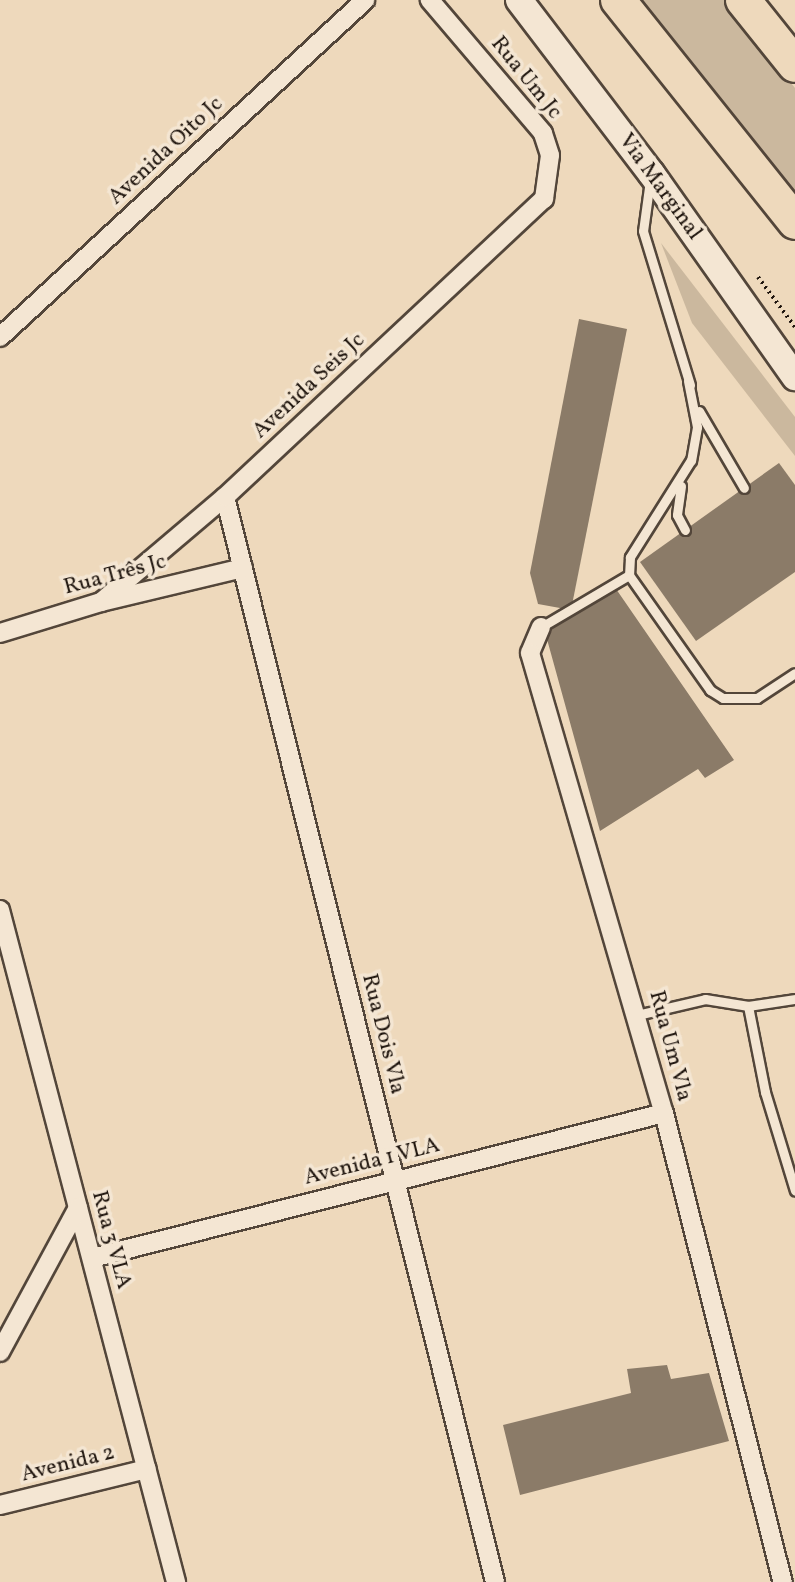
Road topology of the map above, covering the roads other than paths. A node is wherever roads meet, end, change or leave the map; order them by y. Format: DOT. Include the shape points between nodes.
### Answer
graph roads {
  1 [pos="365,0"];
  2 [pos="430,0"];
  3 [pos="519,0"];
  4 [pos="618,0"];
  5 [pos="743,0"];
  6 [pos="795,65"];
  7 [pos="651,173"];
  8 [pos="544,199"];
  9 [pos="795,222"];
  10 [pos="0,337"];
  11 [pos="795,377"];
  12 [pos="688,381"];
  13 [pos="685,475"];
  14 [pos="744,488"];
  15 [pos="225,497"];
  16 [pos="685,530"];
  17 [pos="243,568"];
  18 [pos="629,575"];
  19 [pos="101,602"];
  20 [pos="541,627"];
  21 [pos="0,633"];
  22 [pos="795,673"];
  23 [pos="0,910"];
  24 [pos="10,956"];
  25 [pos="0,973"];
  26 [pos="795,999"];
  27 [pos="748,1006"];
  28 [pos="637,1015"];
  29 [pos="664,1113"];
  30 [pos="394,1180"];
  31 [pos="795,1191"];
  32 [pos="78,1208"];
  33 [pos="92,1258"];
  34 [pos="0,1352"];
  35 [pos="147,1469"];
  36 [pos="0,1505"];
  37 [pos="176,1582"];
  38 [pos="495,1582"];
  39 [pos="783,1582"];
  1 -- 10 [label="street, Avenida Oito Jc"];
  2 -- 8 [label="street, Rua Um Jc" via="543,133 550,155"];
  3 -- 7 [label="main road, Via Marginal"];
  4 -- 9 [label="highway"];
  5 -- 6 [label="highway"];
  7 -- 11 [label="main road, Via Marginal"];
  7 -- 12 [label="lane" via="643,231"];
  8 -- 15 [label="street, Avenida Seis Jc"];
  12 -- 13 [label="lane" via="697,427"];
  12 -- 14 [label="lane" via="704,425"];
  13 -- 16 [label="lane" via="676,505"];
  13 -- 18 [label="lane" via="630,557"];
  15 -- 17 [label="street, Rua Dois Vla"];
  15 -- 19 [label="street, Avenida Seis Jc"];
  17 -- 19 [label="street, Rua Três Jc"];
  17 -- 30 [label="street, Rua Dois Vla"];
  18 -- 20 [label="lane, Rua Um Vla"];
  18 -- 22 [label="lane" via="710,690 723,698 757,698"];
  19 -- 21 [label="street, Rua Três Jc"];
  20 -- 28 [label="street, Rua Um Vla" via="530,653"];
  23 -- 24 [label="street, Rua 3 VLA"];
  24 -- 25 [label="street"];
  24 -- 32 [label="street, Rua 3 VLA"];
  26 -- 27 [label="lane"];
  27 -- 28 [label="lane" via="705,999"];
  27 -- 31 [label="lane" via="765,1092"];
  28 -- 29 [label="street, Rua Um Vla"];
  29 -- 30 [label="street, Avenida 1 VLA"];
  29 -- 39 [label="street, Rua Um Vla"];
  30 -- 33 [label="street, Avenida 1 VLA"];
  30 -- 38 [label="street, Rua Dois Vla"];
  32 -- 33 [label="street, Rua 3 VLA"];
  32 -- 34 [label="street"];
  33 -- 35 [label="street, Rua 3 VLA"];
  35 -- 36 [label="street, Avenida 2"];
  35 -- 37 [label="street, Rua 3 VLA"];
}
